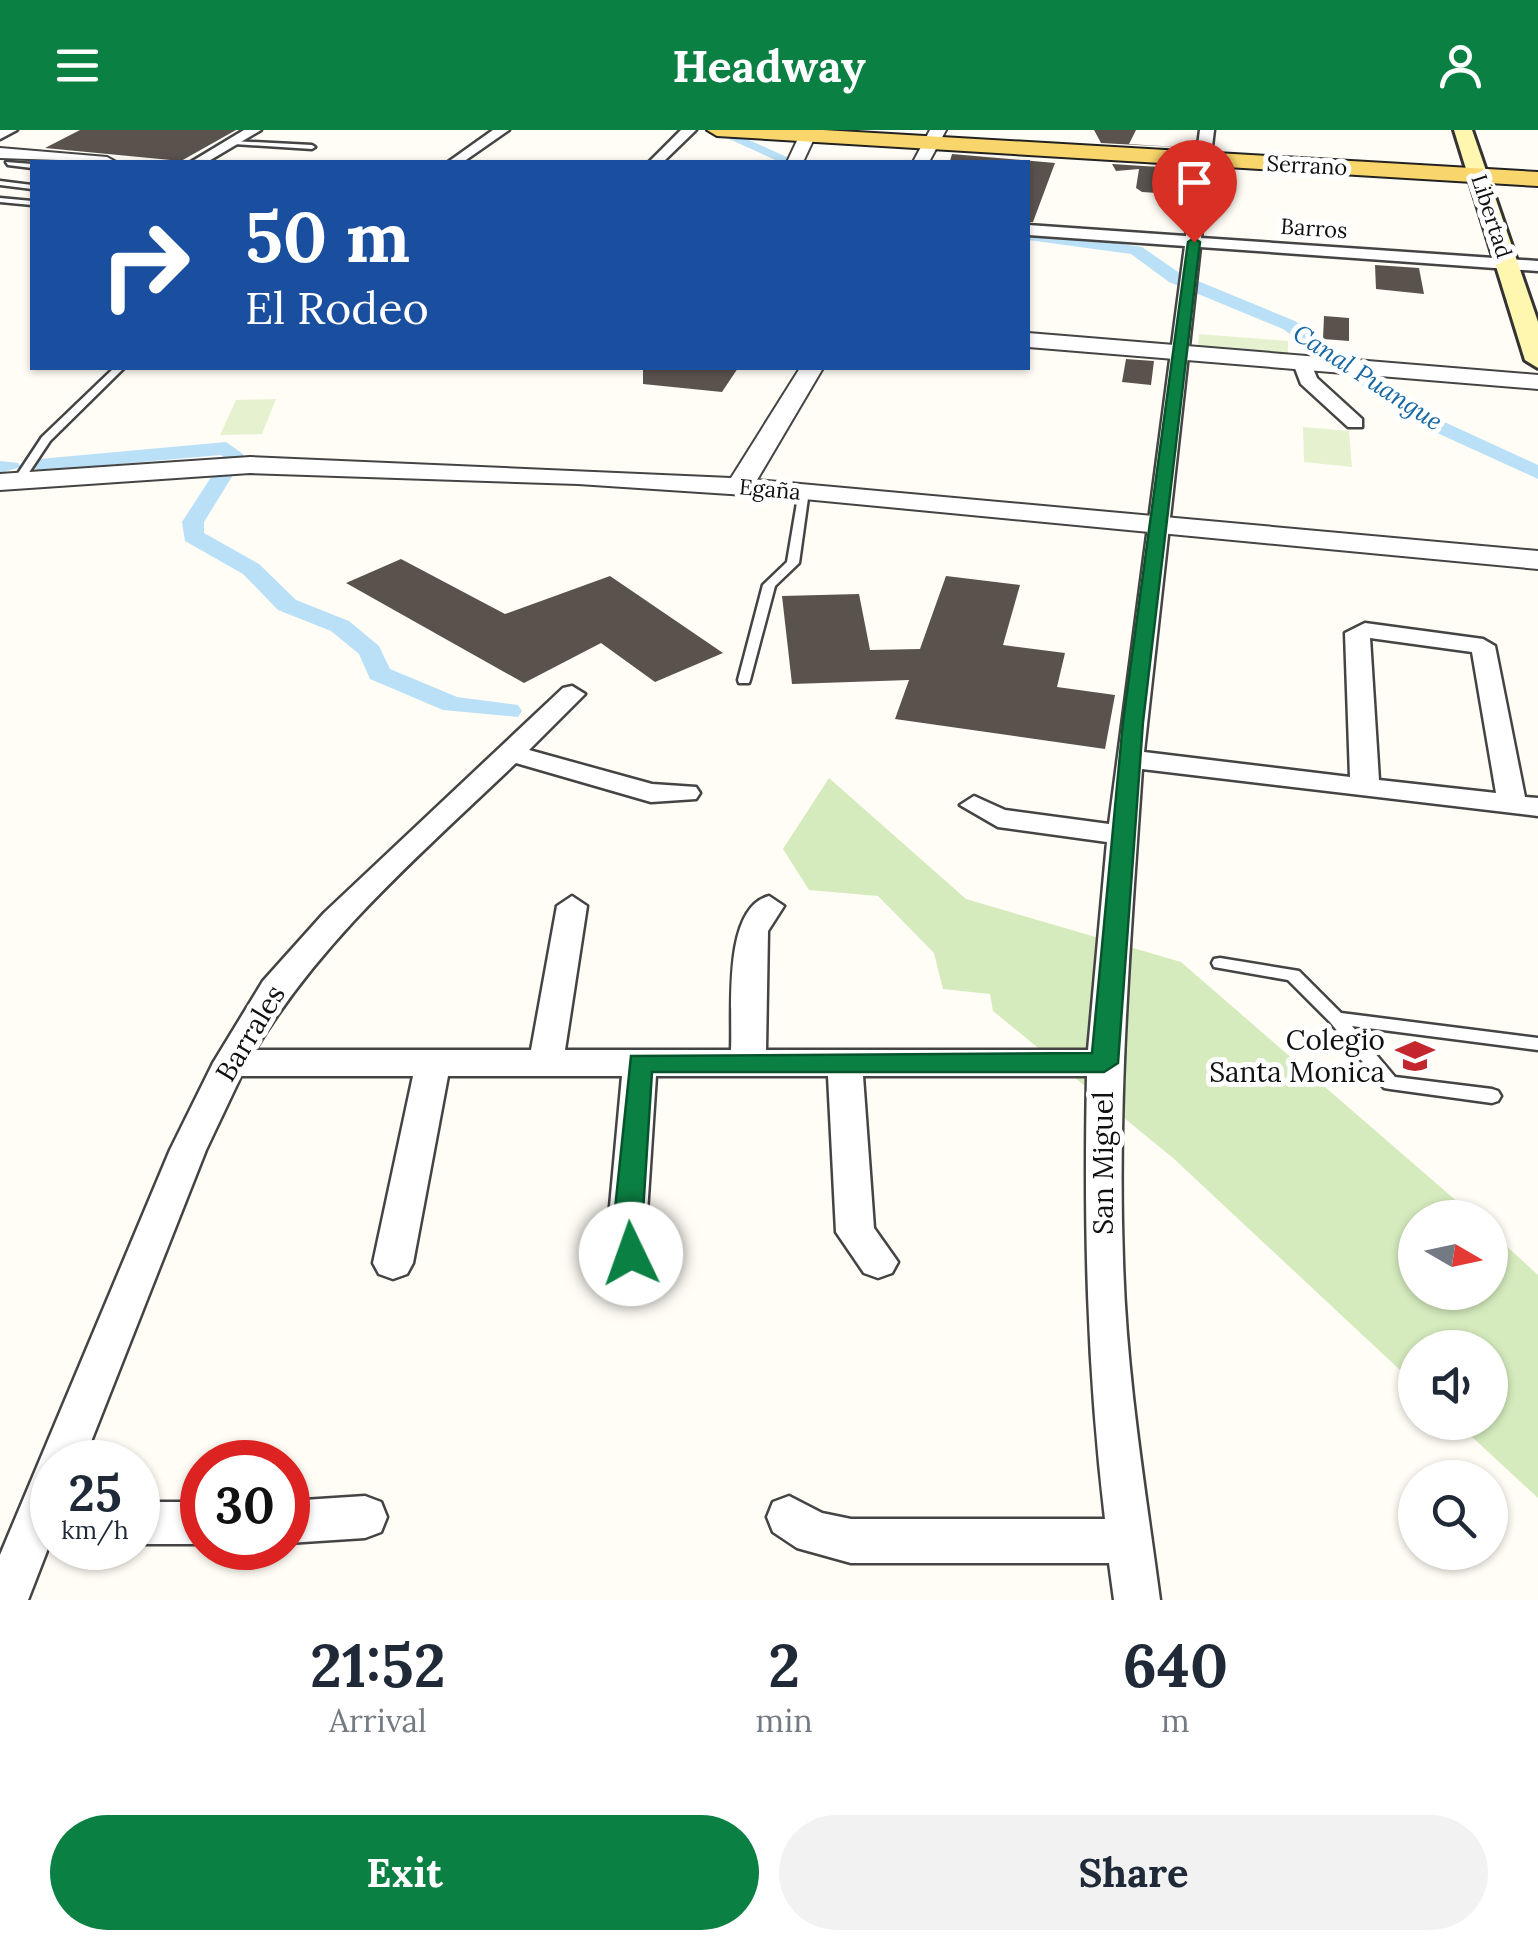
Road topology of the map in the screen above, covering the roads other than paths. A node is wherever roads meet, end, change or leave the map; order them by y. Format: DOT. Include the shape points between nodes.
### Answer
graph roads {
  1 [pos="10,130"];
  2 [pos="254,130"];
  3 [pos="502,130"];
  4 [pos="690,130"];
  5 [pos="717,130"];
  6 [pos="1207,130"];
  7 [pos="1464,130"];
  8 [pos="730,131"];
  9 [pos="809,133"];
  10 [pos="0,135"];
  11 [pos="294,138"];
  12 [pos="234,142"];
  13 [pos="282,145"];
  14 [pos="930,145"];
  15 [pos="312,147"];
  16 [pos="4,158"];
  17 [pos="1204,159"];
  18 [pos="56,160"];
  19 [pos="202,160"];
  20 [pos="458,160"];
  21 [pos="658,160"];
  22 [pos="796,160"];
  23 [pos="30,165"];
  24 [pos="1478,175"];
  25 [pos="1538,178"];
  26 [pos="0,182"];
  27 [pos="30,187"];
  28 [pos="0,200"];
  29 [pos="30,203"];
  30 [pos="1030,230"];
  31 [pos="1030,240"];
  32 [pos="1194,242"];
  33 [pos="1112,248"];
  34 [pos="1508,264"];
  35 [pos="1538,266"];
  36 [pos="1030,340"];
  37 [pos="1178,353"];
  38 [pos="1538,360"];
  39 [pos="1302,363"];
  40 [pos="117,370"];
  41 [pos="809,370"];
  42 [pos="1538,382"];
  43 [pos="1355,423"];
  44 [pos="9,482"];
  45 [pos="740,486"];
  46 [pos="804,491"];
  47 [pos="1156,522"];
  48 [pos="1538,560"];
  49 [pos="744,680"];
  50 [pos="572,694"];
  51 [pos="510,753"];
  52 [pos="1129,759"];
  53 [pos="1365,786"];
  54 [pos="686,793"];
  55 [pos="974,805"];
  56 [pos="1525,805"];
  57 [pos="1124,835"];
  58 [pos="572,906"];
  59 [pos="769,906"];
  60 [pos="1220,963"];
  61 [pos="1336,1018"];
  62 [pos="1538,1044"];
  63 [pos="230,1063"];
  64 [pos="433,1063"];
  65 [pos="546,1063"];
  66 [pos="640,1063"];
  67 [pos="748,1063"];
  68 [pos="844,1063"];
  69 [pos="1104,1063"];
  70 [pos="1492,1096"];
  71 [pos="878,1262"];
  72 [pos="393,1264"];
  73 [pos="637,1265"];
  74 [pos="69,1440"];
  75 [pos="365,1516"];
  76 [pos="789,1517"];
  77 [pos="310,1520"];
  78 [pos="1129,1541"];
  79 [pos="30,1546"];
  80 [pos="5,1600"];
  81 [pos="1137,1600"];
  1 -- 10 [label="street"];
  2 -- 12 [label="street"];
  3 -- 20 [label="street"];
  4 -- 21 [label="street"];
  5 -- 8 [label="main road, Serrano"];
  6 -- 17 [label="street, San Miguel"];
  7 -- 24 [label="main road, Libertad"];
  8 -- 9 [label="main road, Serrano"];
  9 -- 14 [label="main road, Serrano"];
  9 -- 22 [label="street"];
  11 -- 13 [label="lane"];
  12 -- 13 [label="lane"];
  12 -- 19 [label="street"];
  13 -- 15 [label="lane"];
  14 -- 17 [label="main road, Serrano"];
  16 -- 18 [label="street"];
  16 -- 23 [label="lane"];
  17 -- 24 [label="main road, Serrano"];
  17 -- 32 [label="street, San Miguel"];
  24 -- 25 [label="main road, Serrano"];
  24 -- 34 [label="main road, Libertad"];
  26 -- 27 [label="lane"];
  28 -- 29 [label="lane"];
  30 -- 32 [label="street, Barros"];
  31 -- 33 [label="street"];
  32 -- 34 [label="street, Barros"];
  32 -- 37 [label="street, San Miguel"];
  34 -- 35 [label="street, Barros"];
  34 -- 38 [label="main road, Libertad"];
  36 -- 37 [label="street"];
  37 -- 39 [label="street"];
  37 -- 47 [label="street, San Miguel"];
  39 -- 42 [label="street"];
  39 -- 43 [label="street" via="1308,380"];
  40 -- 44 [label="lane"];
  41 -- 45 [label="street"];
  44 -- 45 [label="street, Egaña" via="279,464"];
  45 -- 46 [label="street, Egaña"];
  46 -- 47 [label="street, Egaña"];
  46 -- 49 [label="lane" via="793,563 769,585"];
  47 -- 48 [label="street, Egaña"];
  47 -- 52 [label="street, San Miguel"];
  50 -- 51 [label="street, Barrales"];
  51 -- 54 [label="street" via="639,790"];
  51 -- 63 [label="street, Barrales" via="298,958"];
  52 -- 53 [label="street"];
  52 -- 57 [label="street, San Miguel"];
  53 -- 56 [label="street"];
  53 -- 56 [label="street" via="1358,634 1365,630 1482,646"];
  55 -- 57 [label="street" via="998,818"];
  57 -- 69 [label="street, San Miguel"];
  58 -- 65 [label="street"];
  59 -- 67 [label="street" via="752,930"];
  60 -- 61 [label="lane" via="1294,975"];
  61 -- 62 [label="lane"];
  61 -- 70 [label="lane" via="1390,1083"];
  63 -- 64 [label="street"];
  63 -- 74 [label="street, Barrales"];
  64 -- 65 [label="street"];
  64 -- 72 [label="street"];
  65 -- 66 [label="street"];
  66 -- 67 [label="street"];
  66 -- 73 [label="street" via="627,1228"];
  67 -- 68 [label="street"];
  68 -- 69 [label="street"];
  68 -- 71 [label="street" via="855,1232"];
  69 -- 78 [label="street, San Miguel" via="1102,1262"];
  75 -- 77 [label="street"];
  76 -- 78 [label="street" via="813,1533 851,1542"];
  78 -- 81 [label="street, San Miguel"];
  79 -- 80 [label="street"];
}
